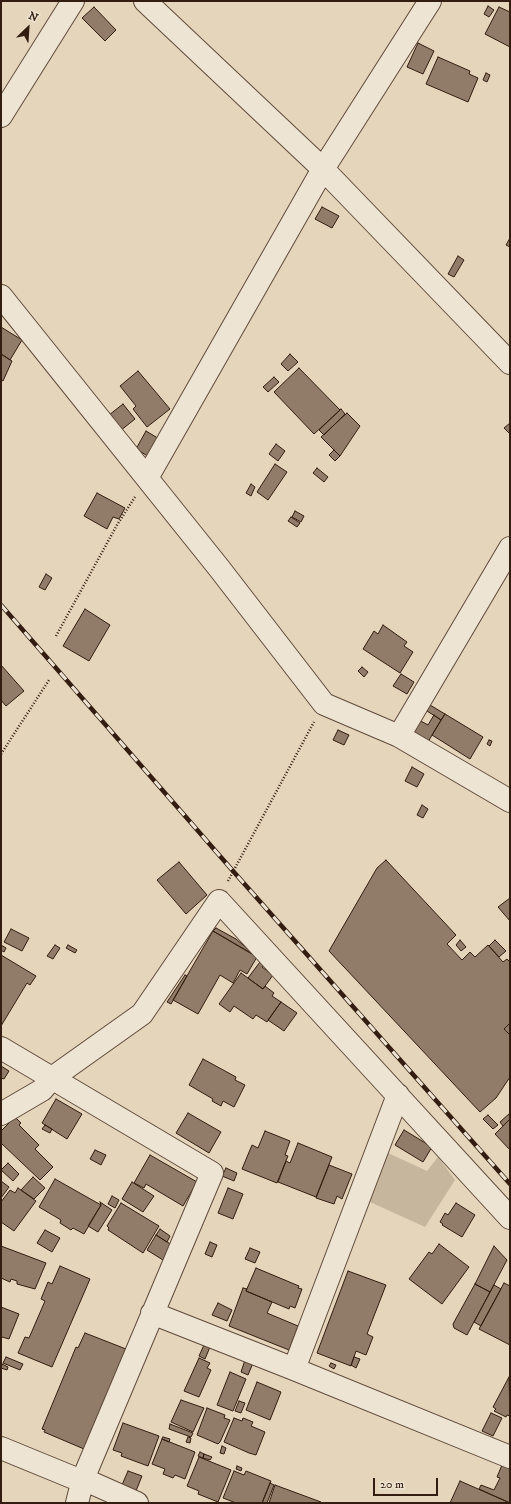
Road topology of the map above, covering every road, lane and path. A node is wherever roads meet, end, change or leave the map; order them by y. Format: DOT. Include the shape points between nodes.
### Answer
graph roads {
  1 [pos="73,1"];
  2 [pos="145,1"];
  3 [pos="430,1"];
  4 [pos="1,116"];
  5 [pos="323,169"];
  6 [pos="1,296"];
  7 [pos="510,363"];
  8 [pos="147,478"];
  9 [pos="510,548"];
  10 [pos="56,636"];
  11 [pos="49,680"];
  12 [pos="324,704"];
  13 [pos="399,736"];
  14 [pos="1,754"];
  15 [pos="510,801"];
  16 [pos="219,901"];
  17 [pos="1,1048"];
  18 [pos="52,1078"];
  19 [pos="398,1095"];
  20 [pos="1,1114"];
  21 [pos="510,1218"];
  22 [pos="152,1313"];
  23 [pos="294,1369"];
  24 [pos="1,1448"];
  25 [pos="510,1457"];
  26 [pos="83,1480"];
  27 [pos="77,1503"];
  28 [pos="137,1503"];
  1 -- 4 [label="street"];
  2 -- 5 [label="street"];
  3 -- 5 [label="street"];
  5 -- 7 [label="street"];
  5 -- 8 [label="street"];
  6 -- 8 [label="street"];
  8 -- 10 [label="path" via="117,525"];
  8 -- 12 [label="street"];
  9 -- 13 [label="street"];
  11 -- 14 [label="path"];
  12 -- 13 [label="street"];
  12 -- 16 [label="path"];
  13 -- 15 [label="street"];
  16 -- 18 [label="street" via="142,1014"];
  16 -- 19 [label="street"];
  17 -- 18 [label="street"];
  18 -- 20 [label="street" via="42,1090"];
  18 -- 22 [label="street" via="212,1173"];
  19 -- 21 [label="street"];
  19 -- 23 [label="street"];
  22 -- 23 [label="street"];
  22 -- 26 [label="street"];
  23 -- 25 [label="street"];
  24 -- 26 [label="street"];
  26 -- 27 [label="street"];
  26 -- 28 [label="street"];
}
